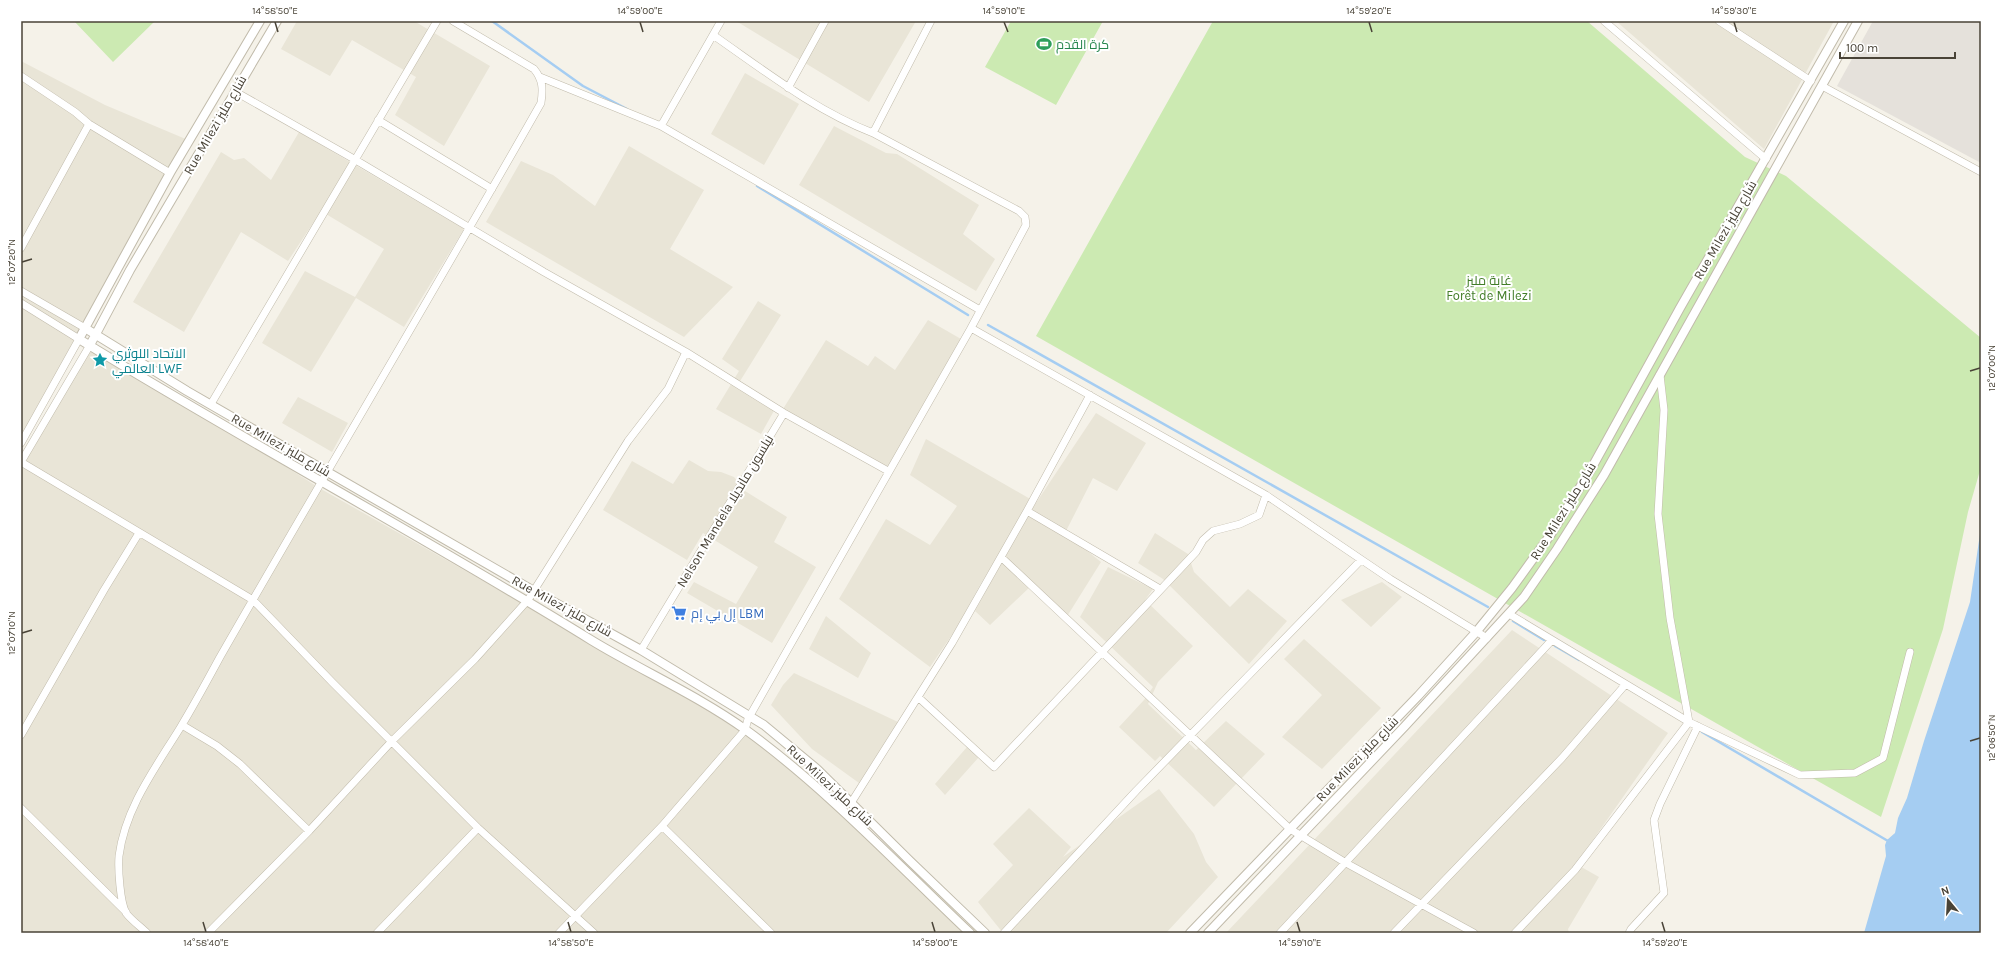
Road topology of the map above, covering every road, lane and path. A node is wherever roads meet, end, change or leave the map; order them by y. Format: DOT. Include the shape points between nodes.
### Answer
graph roads {
  1 [pos="260,21"];
  2 [pos="277,21"];
  3 [pos="437,21"];
  4 [pos="453,21"];
  5 [pos="721,21"];
  6 [pos="826,21"];
  7 [pos="931,21"];
  8 [pos="1719,21"];
  9 [pos="1844,21"];
  10 [pos="1858,21"];
  11 [pos="1606,22"];
  12 [pos="713,35"];
  13 [pos="21,76"];
  14 [pos="540,77"];
  15 [pos="1811,81"];
  16 [pos="1822,86"];
  17 [pos="788,88"];
  18 [pos="234,91"];
  19 [pos="378,120"];
  20 [pos="89,124"];
  21 [pos="661,126"];
  22 [pos="873,133"];
  23 [pos="354,159"];
  24 [pos="1766,159"];
  25 [pos="1981,172"];
  26 [pos="170,173"];
  27 [pos="492,189"];
  28 [pos="470,228"];
  29 [pos="21,248"];
  30 [pos="21,291"];
  31 [pos="21,303"];
  32 [pos="980,310"];
  33 [pos="85,328"];
  34 [pos="971,328"];
  35 [pos="96,335"];
  36 [pos="79,339"];
  37 [pos="90,345"];
  38 [pos="686,352"];
  39 [pos="1660,375"];
  40 [pos="1090,395"];
  41 [pos="211,404"];
  42 [pos="784,413"];
  43 [pos="21,443"];
  44 [pos="21,462"];
  45 [pos="326,471"];
  46 [pos="888,471"];
  47 [pos="321,482"];
  48 [pos="1266,495"];
  49 [pos="1027,511"];
  50 [pos="139,533"];
  51 [pos="1001,557"];
  52 [pos="1361,560"];
  53 [pos="1160,589"];
  54 [pos="534,591"];
  55 [pos="253,600"];
  56 [pos="528,600"];
  57 [pos="1509,614"];
  58 [pos="1476,632"];
  59 [pos="1487,638"];
  60 [pos="1552,640"];
  61 [pos="641,650"];
  62 [pos="1102,651"];
  63 [pos="1910,652"];
  64 [pos="1626,685"];
  65 [pos="918,697"];
  66 [pos="750,716"];
  67 [pos="1689,722"];
  68 [pos="182,725"];
  69 [pos="1698,726"];
  70 [pos="745,730"];
  71 [pos="21,735"];
  72 [pos="1190,737"];
  73 [pos="392,741"];
  74 [pos="851,803"];
  75 [pos="21,808"];
  76 [pos="662,826"];
  77 [pos="478,828"];
  78 [pos="1290,830"];
  79 [pos="309,831"];
  80 [pos="1300,837"];
  81 [pos="1346,863"];
  82 [pos="1421,904"];
  83 [pos="126,912"];
  84 [pos="576,916"];
  85 [pos="147,933"];
  86 [pos="208,933"];
  87 [pos="378,933"];
  88 [pos="559,933"];
  89 [pos="594,933"];
  90 [pos="770,933"];
  91 [pos="970,933"];
  92 [pos="985,933"];
  93 [pos="1004,933"];
  94 [pos="1190,933"];
  95 [pos="1208,933"];
  96 [pos="1280,933"];
  97 [pos="1394,933"];
  98 [pos="1474,933"];
  99 [pos="1515,933"];
  100 [pos="1629,933"];
  1 -- 26 [label="street, Rue Milezi شارع مليز"];
  2 -- 18 [label="street, Rue Milezi شارع مليز"];
  3 -- 19 [label="street"];
  4 -- 14 [label="street" via="534,69"];
  5 -- 12 [label="street"];
  6 -- 17 [label="street"];
  7 -- 22 [label="street"];
  8 -- 15 [label="street"];
  9 -- 15 [label="street, Rue Milezi شارع مليز"];
  10 -- 16 [label="street, Rue Milezi شارع مليز"];
  11 -- 24 [label="street"];
  12 -- 17 [label="street"];
  12 -- 21 [label="street"];
  13 -- 20 [label="street"];
  14 -- 21 [label="street"];
  14 -- 27 [label="street" via="543,88 541,103"];
  15 -- 24 [label="street, Rue Milezi شارع مليز"];
  16 -- 25 [label="street"];
  16 -- 39 [label="street, Rue Milezi شارع مليز"];
  17 -- 22 [label="street" via="816,106"];
  18 -- 23 [label="street"];
  18 -- 35 [label="street, Rue Milezi شارع مليز" via="130,270"];
  19 -- 23 [label="street"];
  19 -- 27 [label="street"];
  20 -- 26 [label="street"];
  20 -- 29 [label="street"];
  21 -- 32 [label="street"];
  22 -- 32 [label="street" via="1019,210 1025,217 1026,225"];
  23 -- 28 [label="street"];
  23 -- 41 [label="street"];
  24 -- 58 [label="street, Rue Milezi شارع مليز" via="1590,471 1551,534"];
  26 -- 33 [label="street, Rue Milezi شارع مليز"];
  27 -- 28 [label="street"];
  28 -- 38 [label="street"];
  28 -- 45 [label="street"];
  30 -- 33 [label="street"];
  31 -- 36 [label="street"];
  32 -- 34 [label="street"];
  33 -- 35 [label="street, Rue Milezi شارع مليز"];
  33 -- 36 [label="street, Rue Milezi شارع مليز"];
  34 -- 40 [label="street"];
  34 -- 46 [label="street"];
  35 -- 37 [label="street, Rue Milezi شارع مليز"];
  35 -- 41 [label="street, Rue Milezi شارع مليز"];
  36 -- 37 [label="street, Rue Milezi شارع مليز"];
  36 -- 43 [label="street"];
  37 -- 44 [label="street"];
  37 -- 47 [label="street, Rue Milezi شارع مليز"];
  38 -- 42 [label="street"];
  38 -- 54 [label="street" via="668,388 628,441"];
  39 -- 57 [label="street, Rue Milezi شارع مليز" via="1604,475 1557,549"];
  39 -- 67 [label="street" via="1664,410 1658,514 1670,618"];
  40 -- 48 [label="street"];
  40 -- 49 [label="street"];
  41 -- 45 [label="street, Rue Milezi شارع مليز"];
  42 -- 46 [label="street"];
  42 -- 61 [label="street, Nelson Mandela نيلسون مانديلا"];
  44 -- 50 [label="street"];
  45 -- 47 [label="street"];
  45 -- 54 [label="street, Rue Milezi شارع مليز"];
  46 -- 66 [label="street"];
  47 -- 55 [label="street"];
  47 -- 56 [label="street, Rue Milezi شارع مليز"];
  48 -- 52 [label="street"];
  48 -- 53 [label="street" via="1259,515 1240,524 1213,531"];
  49 -- 51 [label="street"];
  49 -- 53 [label="street"];
  50 -- 55 [label="street"];
  50 -- 71 [label="street"];
  51 -- 62 [label="street"];
  51 -- 65 [label="street"];
  52 -- 58 [label="street"];
  52 -- 72 [label="street"];
  53 -- 62 [label="street"];
  54 -- 56 [label="street"];
  54 -- 61 [label="street, Rue Milezi شارع مليز"];
  55 -- 68 [label="street"];
  55 -- 73 [label="street"];
  56 -- 70 [label="street, Rue Milezi شارع مليز" via="594,642"];
  56 -- 73 [label="street" via="475,659"];
  57 -- 59 [label="street, Rue Milezi شارع مليز"];
  57 -- 60 [label="street"];
  58 -- 59 [label="street"];
  58 -- 78 [label="street, Rue Milezi شارع مليز"];
  59 -- 80 [label="street, Rue Milezi شارع مليز"];
  60 -- 64 [label="street"];
  60 -- 81 [label="street"];
  61 -- 66 [label="street, Rue Milezi شارع مليز"];
  62 -- 65 [label="street" via="994,768"];
  62 -- 72 [label="street"];
  63 -- 69 [label="street" via="1883,758 1855,773 1800,776"];
  64 -- 67 [label="street"];
  64 -- 82 [label="street" via="1562,758"];
  65 -- 74 [label="street"];
  66 -- 70 [label="street"];
  66 -- 74 [label="street, Rue Milezi شارع مليز" via="791,747"];
  67 -- 69 [label="street"];
  67 -- 99 [label="street" via="1575,870"];
  68 -- 79 [label="street" via="217,746 240,764"];
  68 -- 83 [label="street" via="144,786 124,836 119,856 119,879"];
  69 -- 100 [label="street" via="1654,820 1664,893"];
  70 -- 76 [label="street"];
  70 -- 91 [label="street, Rue Milezi شارع مليز" via="812,783"];
  72 -- 78 [label="street"];
  72 -- 93 [label="street"];
  73 -- 77 [label="street"];
  73 -- 79 [label="street"];
  74 -- 92 [label="street, Rue Milezi شارع مليز"];
  75 -- 83 [label="street"];
  76 -- 84 [label="street"];
  76 -- 90 [label="street"];
  77 -- 84 [label="street"];
  77 -- 87 [label="street"];
  78 -- 80 [label="street"];
  78 -- 94 [label="street, Rue Milezi شارع مليز"];
  79 -- 86 [label="street"];
  80 -- 81 [label="street"];
  80 -- 95 [label="street, Rue Milezi شارع مليز"];
  81 -- 82 [label="street"];
  81 -- 96 [label="street"];
  82 -- 97 [label="street"];
  82 -- 98 [label="street"];
  83 -- 85 [label="street"];
  84 -- 88 [label="street"];
  84 -- 89 [label="street"];
}
